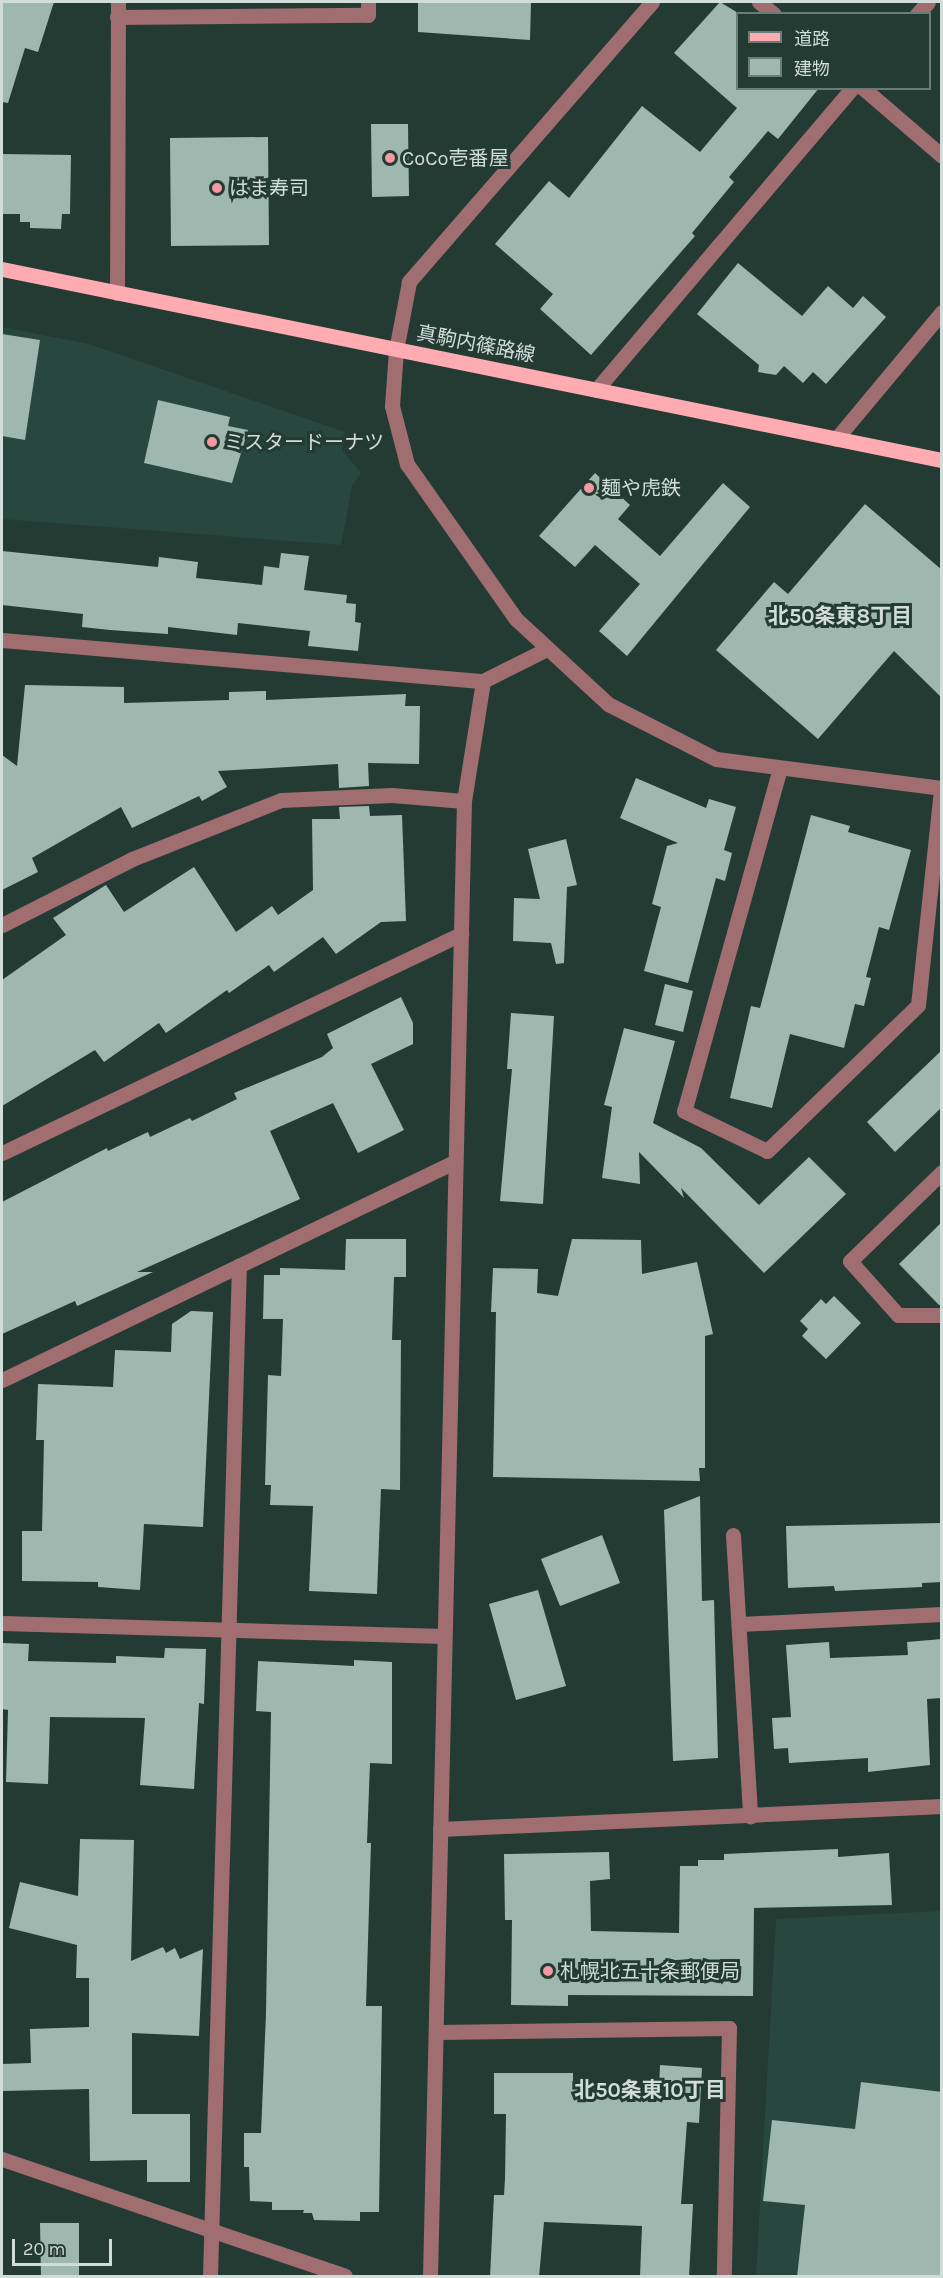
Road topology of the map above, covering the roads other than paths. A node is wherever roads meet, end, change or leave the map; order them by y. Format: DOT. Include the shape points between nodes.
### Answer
graph roads {
  1 [pos="118,2"];
  2 [pos="368,2"];
  3 [pos="652,2"];
  4 [pos="759,2"];
  5 [pos="772,12"];
  6 [pos="117,17"];
  7 [pos="850,90"];
  8 [pos="865,90"];
  9 [pos="942,156"];
  10 [pos="2,269"];
  11 [pos="117,293"];
  12 [pos="942,312"];
  13 [pos="396,350"];
  14 [pos="596,390"];
  15 [pos="836,439"];
  16 [pos="942,460"];
  17 [pos="2,640"];
  18 [pos="545,650"];
  19 [pos="483,681"];
  20 [pos="780,768"];
  21 [pos="941,788"];
  22 [pos="464,801"];
  23 [pos="2,925"];
  24 [pos="461,934"];
  25 [pos="2,1153"];
  26 [pos="454,1162"];
  27 [pos="942,1172"];
  28 [pos="239,1265"];
  29 [pos="942,1315"];
  30 [pos="2,1380"];
  31 [pos="733,1535"];
  32 [pos="942,1614"];
  33 [pos="2,1623"];
  34 [pos="739,1624"];
  35 [pos="229,1629"];
  36 [pos="444,1636"];
  37 [pos="942,1806"];
  38 [pos="750,1816"];
  39 [pos="440,1829"];
  40 [pos="437,2032"];
  41 [pos="2,2159"];
  42 [pos="211,2233"];
  43 [pos="210,2277"];
  44 [pos="345,2277"];
  45 [pos="430,2277"];
  46 [pos="724,2277"];
  1 -- 6 [label="street"];
  2 -- 6 [label="street" via="368,15"];
  3 -- 13 [label="street" via="408,282"];
  4 -- 5 [label="street"];
  6 -- 11 [label="street"];
  7 -- 14 [label="street"];
  8 -- 9 [label="street"];
  10 -- 11 [label="main road, 真駒内篠路線"];
  11 -- 13 [label="main road, 真駒内篠路線"];
  12 -- 15 [label="street"];
  13 -- 14 [label="main road, 真駒内篠路線"];
  13 -- 18 [label="street" via="392,406 407,464 516,619"];
  14 -- 15 [label="main road, 真駒内篠路線"];
  15 -- 16 [label="main road, 真駒内篠路線"];
  17 -- 19 [label="street"];
  18 -- 19 [label="street"];
  18 -- 20 [label="street" via="609,704 716,759"];
  19 -- 22 [label="street"];
  20 -- 21 [label="street"];
  20 -- 21 [label="street" via="684,1111 767,1151 918,1005"];
  22 -- 23 [label="street" via="392,795 281,800 132,860"];
  22 -- 24 [label="street"];
  24 -- 25 [label="street"];
  24 -- 26 [label="street"];
  26 -- 28 [label="street"];
  26 -- 36 [label="street"];
  27 -- 29 [label="street" via="850,1261 898,1315"];
  28 -- 30 [label="street"];
  28 -- 35 [label="street"];
  31 -- 34 [label="street"];
  32 -- 34 [label="street"];
  33 -- 35 [label="street"];
  34 -- 38 [label="street"];
  35 -- 36 [label="street"];
  35 -- 42 [label="street"];
  36 -- 39 [label="street"];
  37 -- 38 [label="street"];
  38 -- 39 [label="street"];
  39 -- 40 [label="street"];
  40 -- 45 [label="street"];
  40 -- 46 [label="street" via="729,2028"];
  41 -- 42 [label="street"];
  42 -- 43 [label="street"];
  42 -- 44 [label="street"];
}
